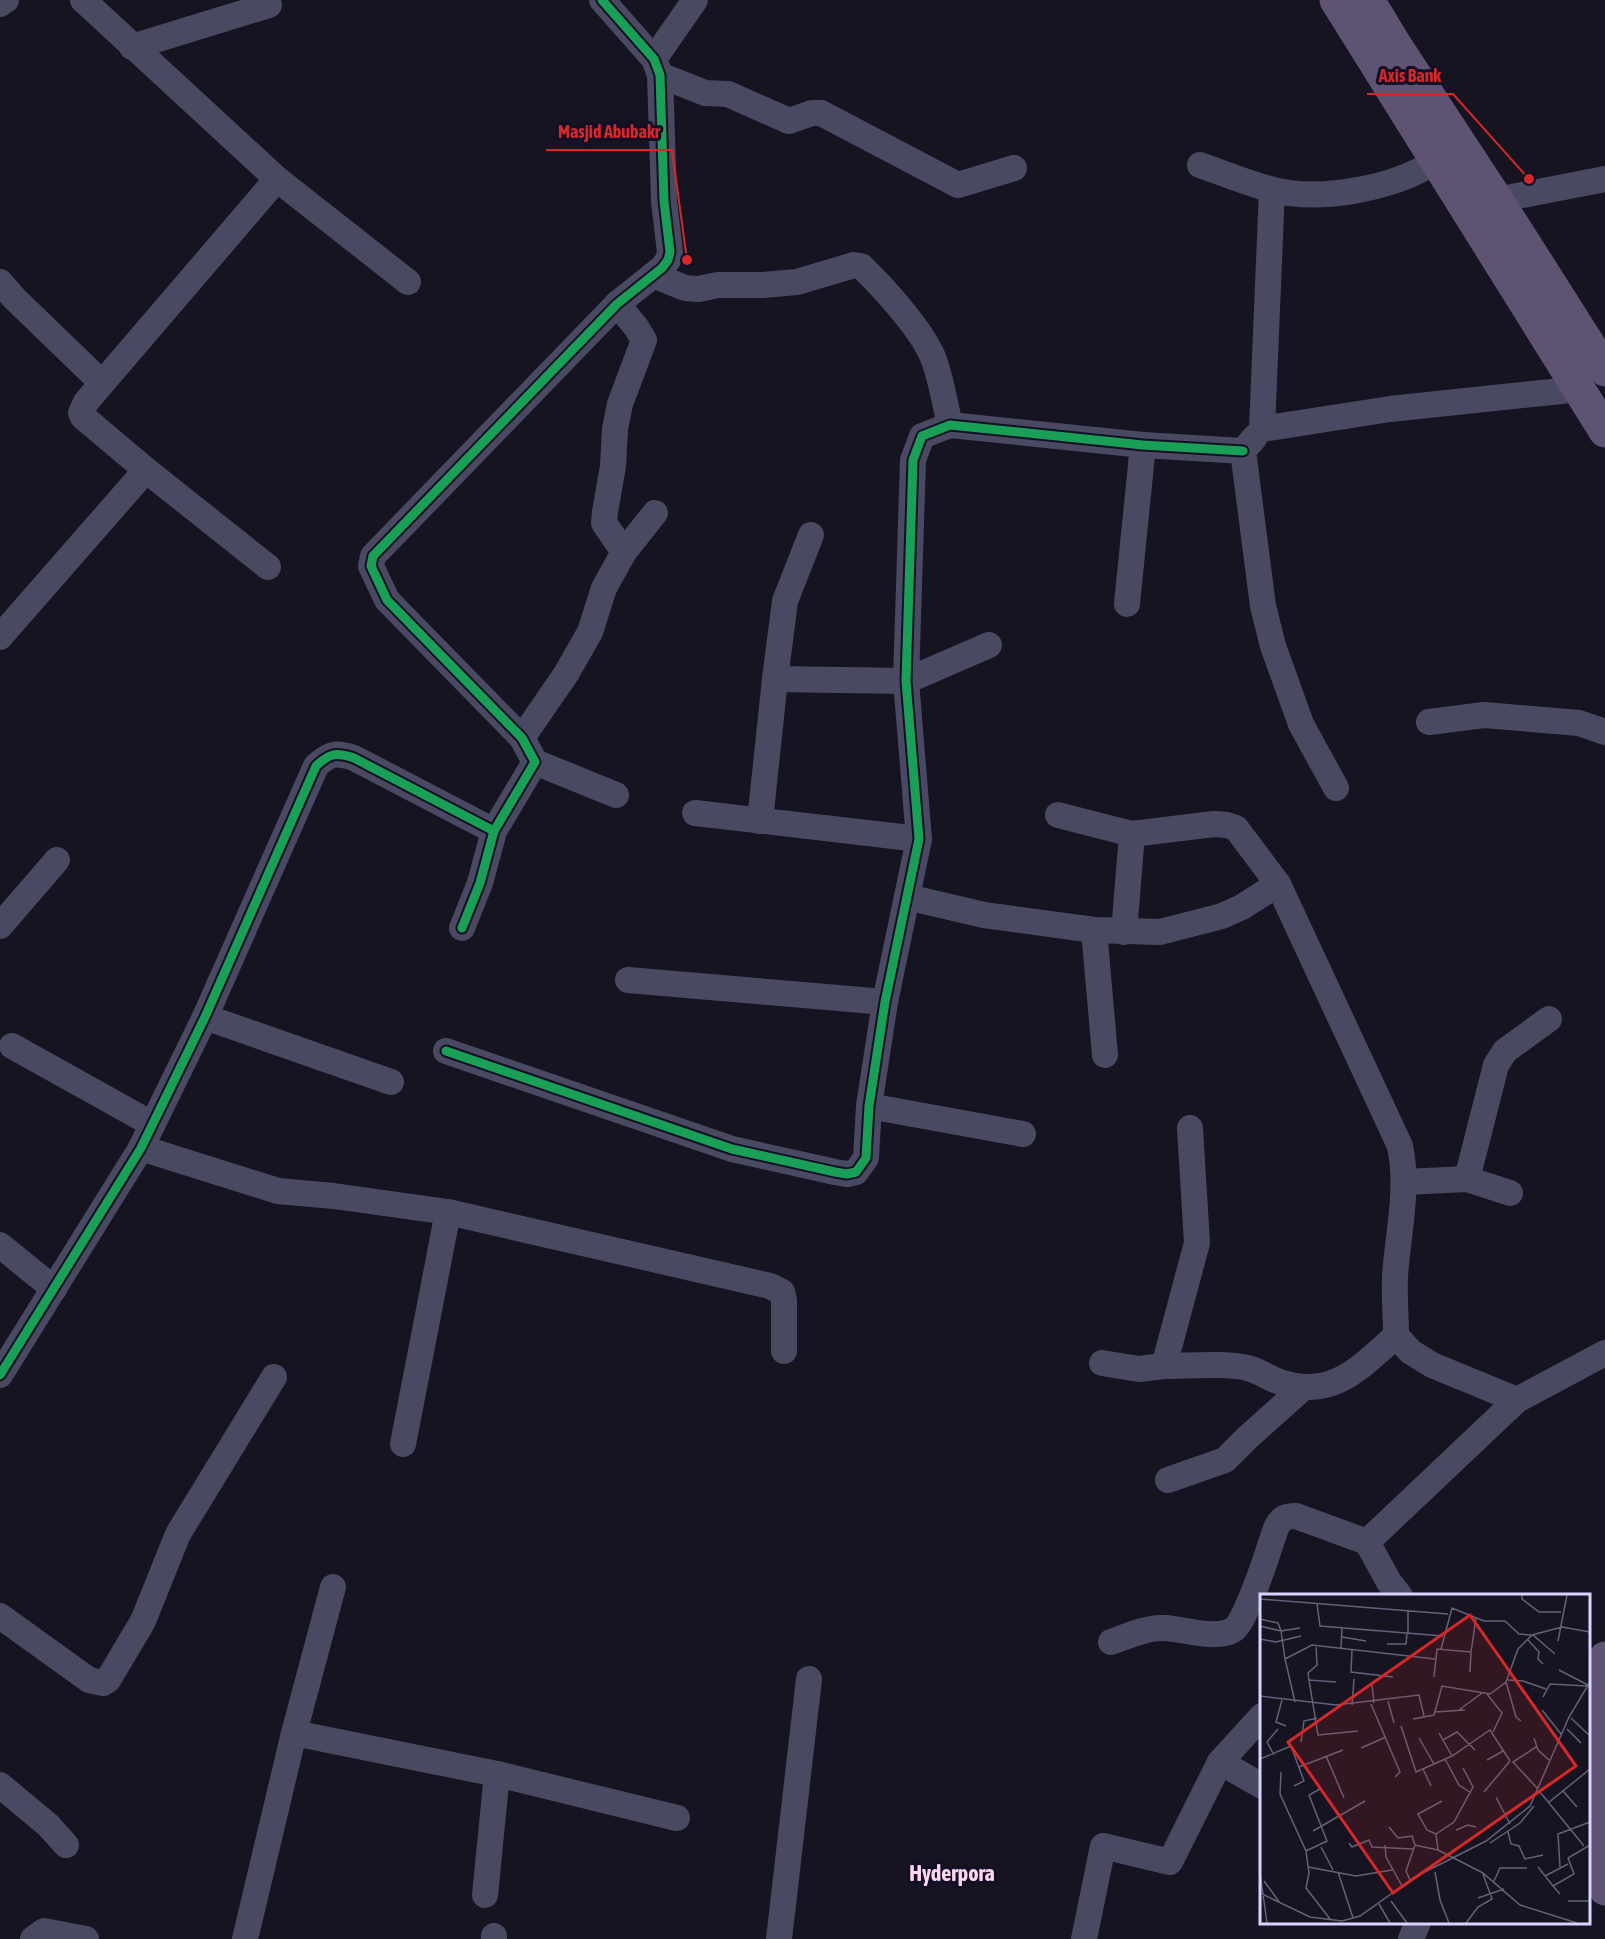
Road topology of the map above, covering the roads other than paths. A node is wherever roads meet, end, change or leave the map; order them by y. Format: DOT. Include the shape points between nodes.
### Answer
graph roads {
  1 [pos="6,0"];
  2 [pos="83,0"];
  3 [pos="602,0"];
  4 [pos="695,0"];
  5 [pos="1336,0"];
  6 [pos="1368,0"];
  7 [pos="0,4"];
  8 [pos="269,5"];
  9 [pos="132,47"];
  10 [pos="657,67"];
  11 [pos="1436,161"];
  12 [pos="1200,165"];
  13 [pos="1014,168"];
  14 [pos="277,179"];
  15 [pos="1605,179"];
  16 [pos="1272,190"];
  17 [pos="1497,201"];
  18 [pos="653,275"];
  19 [pos="408,282"];
  20 [pos="5,299"];
  21 [pos="617,304"];
  22 [pos="1593,379"];
  23 [pos="102,383"];
  24 [pos="950,425"];
  25 [pos="1262,429"];
  26 [pos="1605,431"];
  27 [pos="1143,445"];
  28 [pos="1243,451"];
  29 [pos="146,470"];
  30 [pos="655,513"];
  31 [pos="810,535"];
  32 [pos="624,552"];
  33 [pos="268,567"];
  34 [pos="1127,604"];
  35 [pos="0,637"];
  36 [pos="989,645"];
  37 [pos="774,679"];
  38 [pos="906,681"];
  39 [pos="1429,722"];
  40 [pos="1605,732"];
  41 [pos="522,738"];
  42 [pos="535,762"];
  43 [pos="1336,788"];
  44 [pos="616,795"];
  45 [pos="695,813"];
  46 [pos="1058,815"];
  47 [pos="760,820"];
  48 [pos="494,831"];
  49 [pos="1132,834"];
  50 [pos="919,839"];
  51 [pos="57,860"];
  52 [pos="1278,884"];
  53 [pos="907,897"];
  54 [pos="0,926"];
  55 [pos="462,927"];
  56 [pos="1094,930"];
  57 [pos="1124,932"];
  58 [pos="628,981"];
  59 [pos="885,1002"];
  60 [pos="205,1017"];
  61 [pos="1549,1019"];
  62 [pos="12,1046"];
  63 [pos="446,1051"];
  64 [pos="1105,1055"];
  65 [pos="391,1082"];
  66 [pos="869,1106"];
  67 [pos="152,1124"];
  68 [pos="1190,1128"];
  69 [pos="1023,1134"];
  70 [pos="141,1148"];
  71 [pos="1467,1179"];
  72 [pos="1404,1182"];
  73 [pos="1510,1194"];
  74 [pos="448,1212"];
  75 [pos="0,1245"];
  76 [pos="54,1289"];
  77 [pos="1396,1336"];
  78 [pos="784,1351"];
  79 [pos="1605,1353"];
  80 [pos="1102,1363"];
  81 [pos="1164,1366"];
  82 [pos="0,1376"];
  83 [pos="274,1377"];
  84 [pos="1304,1387"];
  85 [pos="1517,1400"];
  86 [pos="403,1444"];
  87 [pos="1168,1480"];
  88 [pos="1367,1542"];
  89 [pos="333,1587"];
  90 [pos="1388,1591"];
  91 [pos="0,1616"];
  92 [pos="1111,1642"];
  93 [pos="1605,1658"];
  94 [pos="809,1679"];
  95 [pos="1260,1718"];
  96 [pos="294,1733"];
  97 [pos="1592,1751"];
  98 [pos="1220,1762"];
  99 [pos="497,1774"];
  100 [pos="0,1785"];
  101 [pos="1260,1785"];
  102 [pos="677,1818"];
  103 [pos="1594,1842"];
  104 [pos="66,1845"];
  105 [pos="1605,1889"];
  106 [pos="484,1895"];
  107 [pos="1418,1924"];
  108 [pos="33,1939"];
  109 [pos="86,1939"];
  110 [pos="245,1939"];
  111 [pos="779,1939"];
  112 [pos="1084,1939"];
  113 [pos="1411,1939"];
  1 -- 7 [label="street"];
  2 -- 9 [label="street"];
  3 -- 10 [label="street"];
  4 -- 10 [label="street"];
  5 -- 11 [label="main road"];
  6 -- 17 [label="main road"];
  8 -- 9 [label="street"];
  9 -- 14 [label="street"];
  10 -- 13 [label="street" via="705,93 728,94 789,121 812,112 821,113 958,185"];
  10 -- 18 [label="street" via="670,252 668,260"];
  11 -- 16 [label="street" via="1419,172 1381,185 1307,194"];
  11 -- 22 [label="main road"];
  12 -- 16 [label="street"];
  14 -- 19 [label="street"];
  14 -- 23 [label="street"];
  15 -- 17 [label="street"];
  16 -- 25 [label="street"];
  17 -- 22 [label="main road"];
  18 -- 21 [label="street"];
  18 -- 24 [label="street" via="685,288 699,289 797,282 861,266 932,354"];
  20 -- 23 [label="street"];
  21 -- 32 [label="street" via="644,340 616,421 605,512 604,523"];
  21 -- 41 [label="street" via="373,556 371,566 387,600"];
  22 -- 25 [label="street"];
  22 -- 26 [label="main road"];
  23 -- 29 [label="street" via="82,408 83,417"];
  24 -- 27 [label="street"];
  24 -- 38 [label="street" via="922,436 913,460"];
  25 -- 28 [label="street"];
  27 -- 28 [label="street"];
  27 -- 34 [label="street"];
  28 -- 43 [label="street" via="1263,606 1273,646 1301,724"];
  29 -- 33 [label="street"];
  29 -- 35 [label="street"];
  30 -- 32 [label="street"];
  31 -- 37 [label="street" via="785,601"];
  32 -- 41 [label="street" via="604,588 590,632"];
  36 -- 38 [label="street"];
  37 -- 38 [label="street"];
  37 -- 47 [label="street"];
  38 -- 50 [label="street"];
  39 -- 40 [label="street" via="1484,715 1579,723"];
  41 -- 42 [label="street"];
  42 -- 44 [label="street"];
  42 -- 48 [label="street"];
  45 -- 47 [label="street"];
  46 -- 49 [label="street"];
  47 -- 50 [label="street"];
  48 -- 55 [label="street" via="480,883"];
  48 -- 60 [label="street" via="354,758 339,753 325,757 316,766"];
  49 -- 52 [label="street" via="1214,824 1236,828"];
  49 -- 57 [label="street"];
  50 -- 53 [label="street"];
  51 -- 54 [label="street"];
  52 -- 57 [label="street" via="1242,907 1206,922 1160,932"];
  52 -- 72 [label="street" via="1400,1146"];
  53 -- 56 [label="street" via="984,915"];
  53 -- 59 [label="street"];
  56 -- 57 [label="street"];
  56 -- 64 [label="street"];
  58 -- 59 [label="street"];
  59 -- 66 [label="street"];
  60 -- 65 [label="street"];
  60 -- 67 [label="street"];
  61 -- 71 [label="street" via="1505,1052 1496,1065"];
  62 -- 67 [label="street"];
  63 -- 66 [label="street" via="732,1149 847,1174 856,1172 866,1158"];
  66 -- 69 [label="street"];
  67 -- 70 [label="street"];
  68 -- 81 [label="street" via="1197,1243"];
  70 -- 74 [label="street" via="278,1191"];
  70 -- 76 [label="street"];
  71 -- 72 [label="street"];
  71 -- 73 [label="street"];
  72 -- 77 [label="street" via="1395,1277"];
  74 -- 78 [label="street" via="778,1290 784,1300"];
  74 -- 86 [label="street"];
  75 -- 76 [label="street"];
  76 -- 82 [label="street"];
  77 -- 84 [label="street" via="1341,1381"];
  77 -- 85 [label="street" via="1411,1352 1432,1365"];
  79 -- 85 [label="street"];
  80 -- 81 [label="street" via="1139,1369"];
  81 -- 84 [label="street" via="1238,1366"];
  83 -- 91 [label="street" via="178,1534 143,1621 108,1680 89,1680"];
  84 -- 87 [label="street" via="1225,1460"];
  85 -- 88 [label="street"];
  88 -- 90 [label="street"];
  88 -- 92 [label="street" via="1288,1516 1276,1528 1234,1630 1189,1633 1164,1628"];
  89 -- 96 [label="street"];
  93 -- 97 [label="main road"];
  94 -- 111 [label="street"];
  95 -- 98 [label="street"];
  96 -- 99 [label="street"];
  96 -- 110 [label="street"];
  97 -- 103 [label="main road"];
  98 -- 101 [label="street"];
  98 -- 112 [label="street" via="1170,1862 1103,1846"];
  99 -- 102 [label="street"];
  99 -- 106 [label="street"];
  100 -- 104 [label="street"];
  103 -- 105 [label="main road"];
  107 -- 113 [label="street"];
  108 -- 109 [label="street" via="44,1931"];
}
